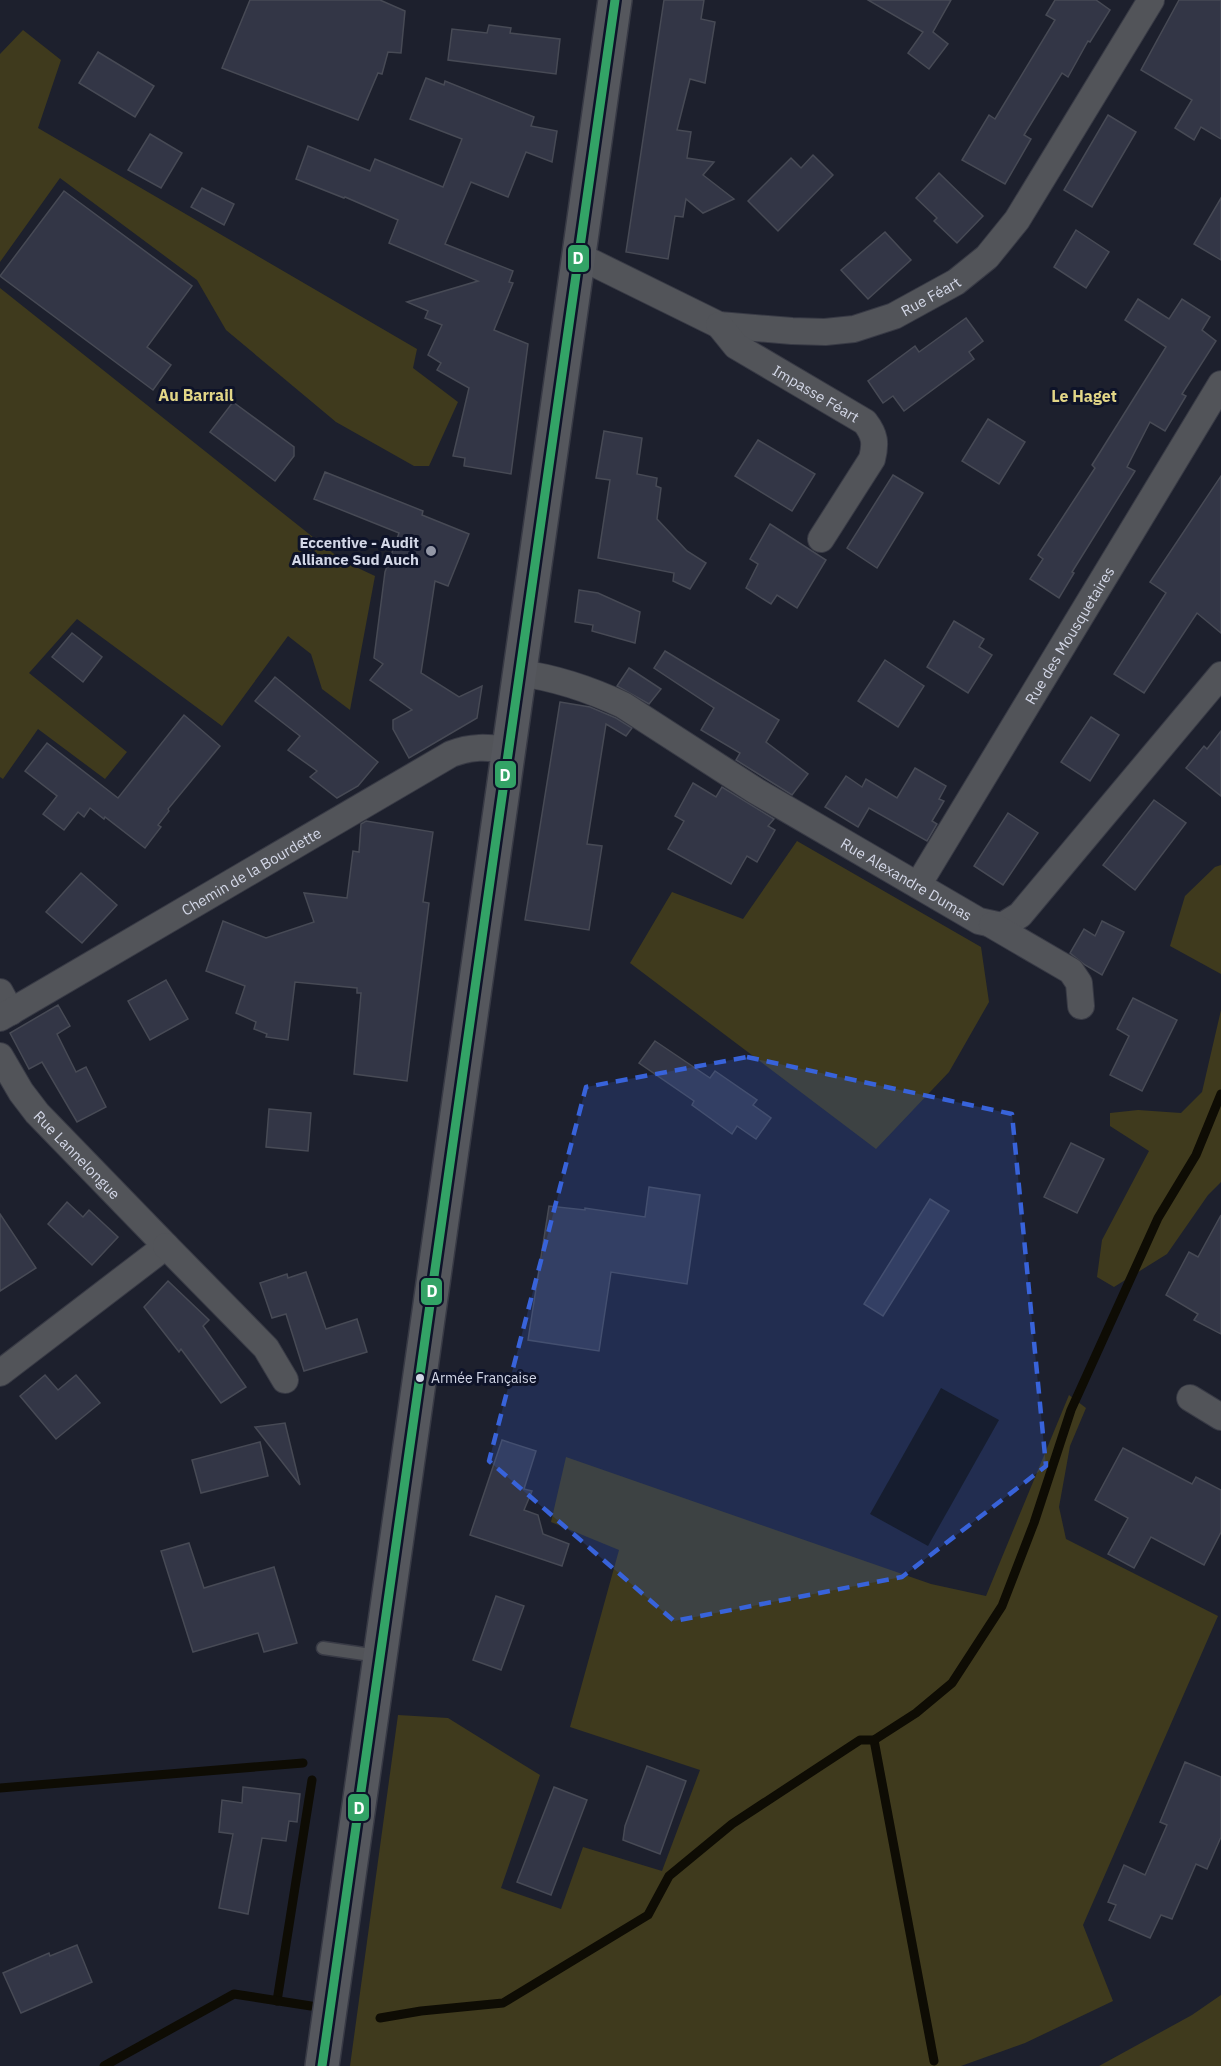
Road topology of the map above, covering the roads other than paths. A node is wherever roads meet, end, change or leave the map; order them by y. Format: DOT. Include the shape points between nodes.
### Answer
graph roads {
  1 [pos="615,0"];
  2 [pos="1151,0"];
  3 [pos="579,256"];
  4 [pos="719,325"];
  5 [pos="1221,384"];
  6 [pos="821,539"];
  7 [pos="520,674"];
  8 [pos="1221,675"];
  9 [pos="509,750"];
  10 [pos="918,885"];
  11 [pos="992,925"];
  12 [pos="1081,1006"];
  13 [pos="4,1007"];
  14 [pos="0,1056"];
  15 [pos="166,1245"];
  16 [pos="0,1373"];
  17 [pos="285,1380"];
  18 [pos="1190,1398"];
  19 [pos="1221,1417"];
  20 [pos="323,1648"];
  21 [pos="381,1656"];
  22 [pos="322,2066"];
  1 -- 3 [label="main road"];
  2 -- 4 [label="street, Rue Féart" via="1017,220 987,257 956,282 894,316 854,329 792,332"];
  3 -- 4 [label="street, Rue Féart"];
  3 -- 7 [label="main road"];
  4 -- 6 [label="street, Impasse Féart" via="736,346 865,422 872,431 876,444 872,459"];
  5 -- 10 [label="street, Rue des Mousquetaires"];
  7 -- 9 [label="main road"];
  7 -- 10 [label="street, Rue Alexandre Dumas" via="549,677 623,705 756,791"];
  8 -- 11 [label="street" via="1020,915 1002,926"];
  9 -- 13 [label="street, Chemin de la Bourdette" via="480,747 451,754"];
  9 -- 21 [label="main road"];
  10 -- 11 [label="street, Rue Alexandre Dumas"];
  11 -- 12 [label="street, Rue Alexandre Dumas" via="1071,971 1079,982"];
  14 -- 15 [label="street, Rue Lannelongue" via="37,1113"];
  15 -- 16 [label="street"];
  15 -- 17 [label="street, Rue Lannelongue" via="266,1348"];
  18 -- 19 [label="street"];
  20 -- 21 [label="lane"];
  21 -- 22 [label="main road"];
}
